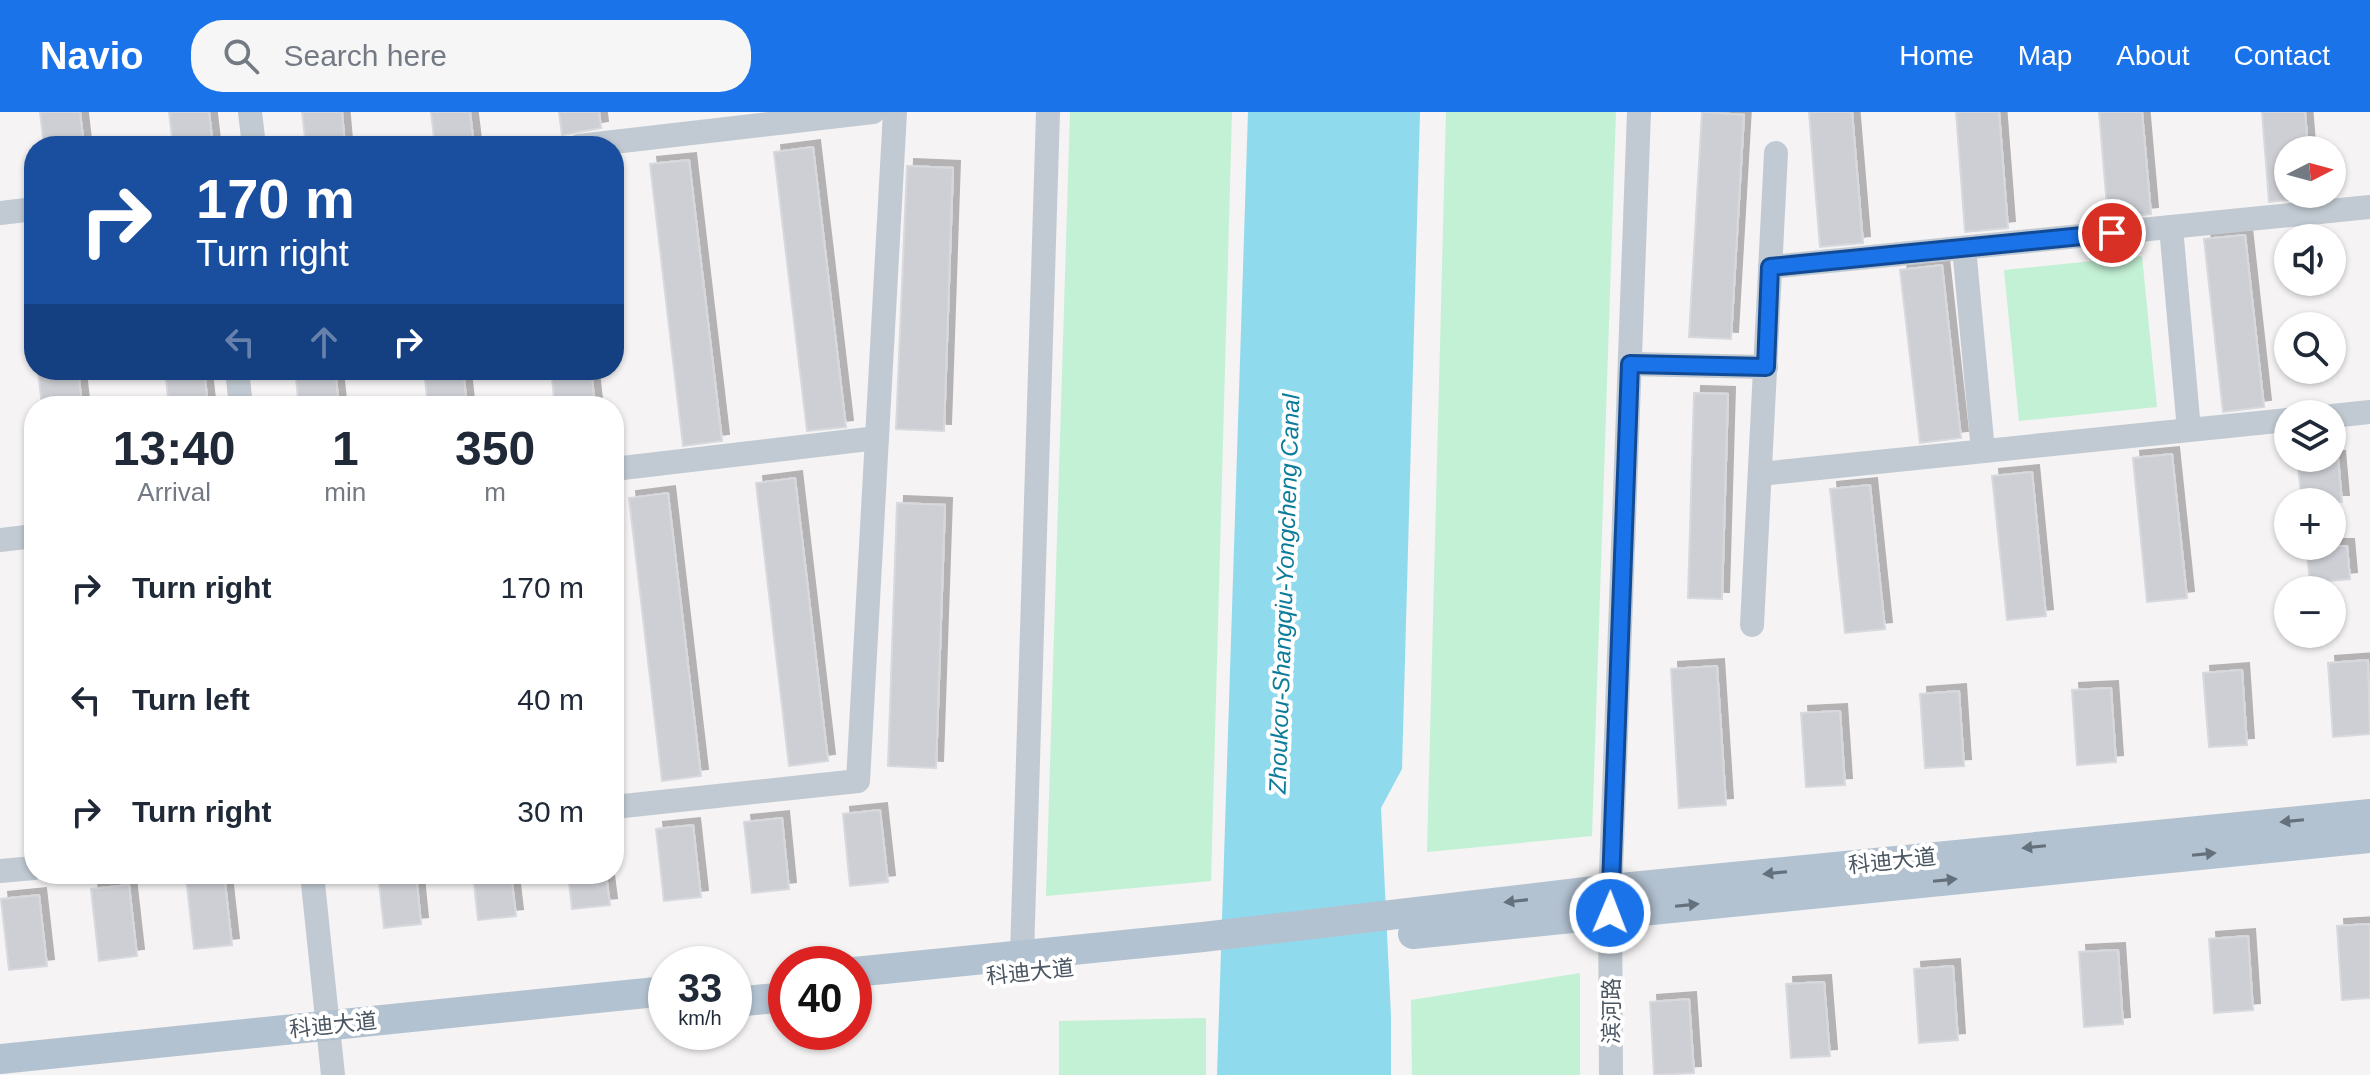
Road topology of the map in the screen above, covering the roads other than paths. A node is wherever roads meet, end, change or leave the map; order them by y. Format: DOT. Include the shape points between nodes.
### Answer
graph roads {
  1 [pos="250,112"];
  2 [pos="873,112"];
  3 [pos="895,112"];
  4 [pos="1026,112"];
  5 [pos="1048,112"];
  6 [pos="1639,112"];
  7 [pos="253,136"];
  8 [pos="624,141"];
  9 [pos="1776,153"];
  10 [pos="2370,207"];
  11 [pos="24,210"];
  12 [pos="0,213"];
  13 [pos="2171,227"];
  14 [pos="1964,248"];
  15 [pos="1770,267"];
  16 [pos="1630,364"];
  17 [pos="1766,367"];
  18 [pos="2370,412"];
  19 [pos="2346,415"];
  20 [pos="2274,421"];
  21 [pos="2189,430"];
  22 [pos="877,438"];
  23 [pos="1983,451"];
  24 [pos="624,468"];
  25 [pos="1760,474"];
  26 [pos="24,537"];
  27 [pos="0,540"];
  28 [pos="1752,625"];
  29 [pos="624,806"];
  30 [pos="2370,814"];
  31 [pos="2370,838"];
  32 [pos="24,869"];
  33 [pos="0,871"];
  34 [pos="313,884"];
  35 [pos="1611,900"];
  36 [pos="1204,945"];
  37 [pos="1022,955"];
  38 [pos="872,970"];
  39 [pos="872,988"];
  40 [pos="648,993"];
  41 [pos="648,1010"];
  42 [pos="328,1034"];
  43 [pos="0,1059"];
  44 [pos="17,1075"];
  45 [pos="333,1075"];
  46 [pos="1611,1075"];
  1 -- 7 [label="street"];
  2 -- 8 [label="street"];
  3 -- 22 [label="street"];
  4 -- 5 [label="street"];
  5 -- 37 [label="street"];
  6 -- 16 [label="street, 滨河路"];
  9 -- 15 [label="street"];
  10 -- 13 [label="street"];
  11 -- 12 [label="street"];
  13 -- 14 [label="street"];
  13 -- 21 [label="street"];
  14 -- 15 [label="street"];
  14 -- 23 [label="street"];
  15 -- 17 [label="street"];
  16 -- 17 [label="street"];
  16 -- 35 [label="street, 滨河路"];
  17 -- 25 [label="street"];
  18 -- 19 [label="street"];
  20 -- 21 [label="street"];
  21 -- 23 [label="street"];
  22 -- 24 [label="street"];
  22 -- 29 [label="street" via="858,781"];
  23 -- 25 [label="street"];
  25 -- 28 [label="street"];
  26 -- 27 [label="street"];
  30 -- 35 [label="main road, 科迪大道, one-way"];
  35 -- 31 [label="main road, 科迪大道, one-way"];
  32 -- 33 [label="street"];
  34 -- 42 [label="street"];
  35 -- 36 [label="main road, 科迪大道"];
  35 -- 46 [label="street, 滨河路"];
  36 -- 37 [label="main road, 科迪大道"];
  36 -- 39 [label="main road, 科迪大道"];
  37 -- 38 [label="main road, 科迪大道"];
  40 -- 42 [label="main road, 科迪大道"];
  41 -- 42 [label="main road, 科迪大道"];
  42 -- 43 [label="main road, 科迪大道"];
  42 -- 44 [label="main road, 科迪大道"];
  42 -- 45 [label="street"];
}
